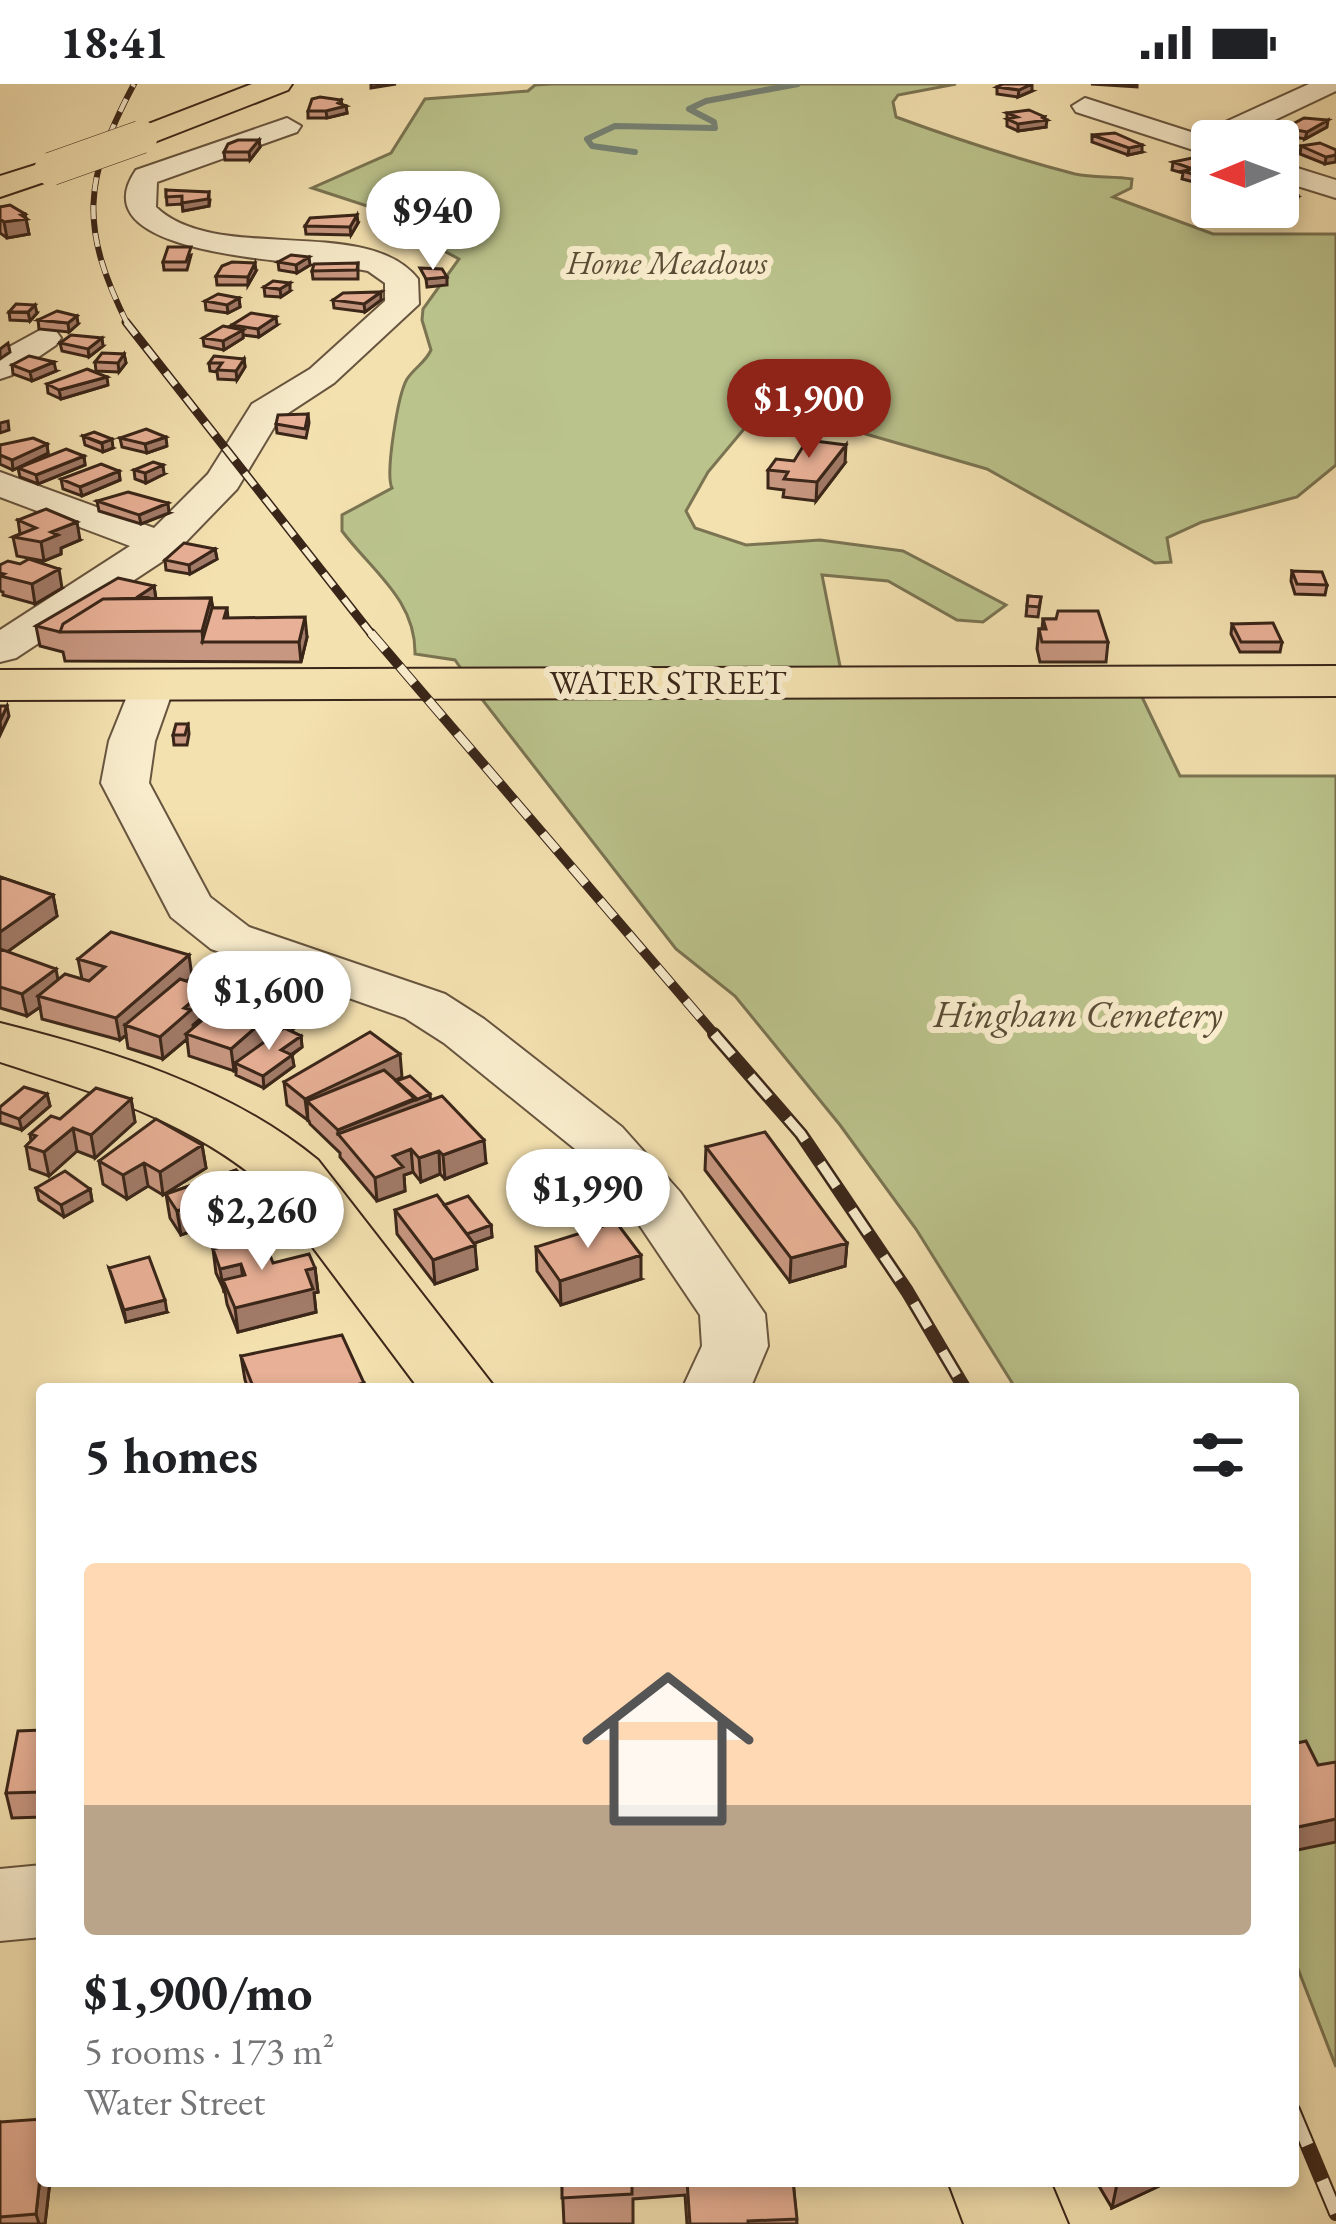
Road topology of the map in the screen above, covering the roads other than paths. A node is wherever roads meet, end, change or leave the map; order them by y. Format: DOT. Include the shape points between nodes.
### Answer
graph roads {
  1 [pos="278,84"];
  2 [pos="1330,84"];
  3 [pos="1085,106"];
  4 [pos="1253,120"];
  5 [pos="287,126"];
  6 [pos="1191,141"];
  7 [pos="1299,178"];
  8 [pos="0,187"];
  9 [pos="1336,189"];
  10 [pos="44,338"];
  11 [pos="0,368"];
  12 [pos="0,484"];
  13 [pos="160,544"];
  14 [pos="0,650"];
  15 [pos="1336,681"];
  16 [pos="152,683"];
  17 [pos="0,686"];
  18 [pos="0,1042"];
  19 [pos="454,1383"];
  20 [pos="719,1383"];
  21 [pos="36,1902"];
  22 [pos="0,1905"];
  23 [pos="1001,2187"];
  24 [pos="1016,2224"];
  1 -- 8 [label="main road, bridge"];
  2 -- 4 [label="street"];
  3 -- 6 [label="street"];
  5 -- 13 [label="street" via="146,176 139,198 147,220 201,241 378,262 404,281 405,298 322,376 265,412 224,481"];
  7 -- 9 [label="street"];
  10 -- 11 [label="street"];
  12 -- 13 [label="street"];
  13 -- 14 [label="street"];
  15 -- 16 [label="main road, WATER STREET"];
  16 -- 17 [label="main road, WATER STREET"];
  16 -- 20 [label="street" via="125,783 189,907 230,938 425,1006 601,1140 732,1314 735,1346"];
  18 -- 19 [label="main road" via="158,1094 262,1146 295,1175"];
  21 -- 22 [label="street"];
  23 -- 24 [label="main road"];
}
